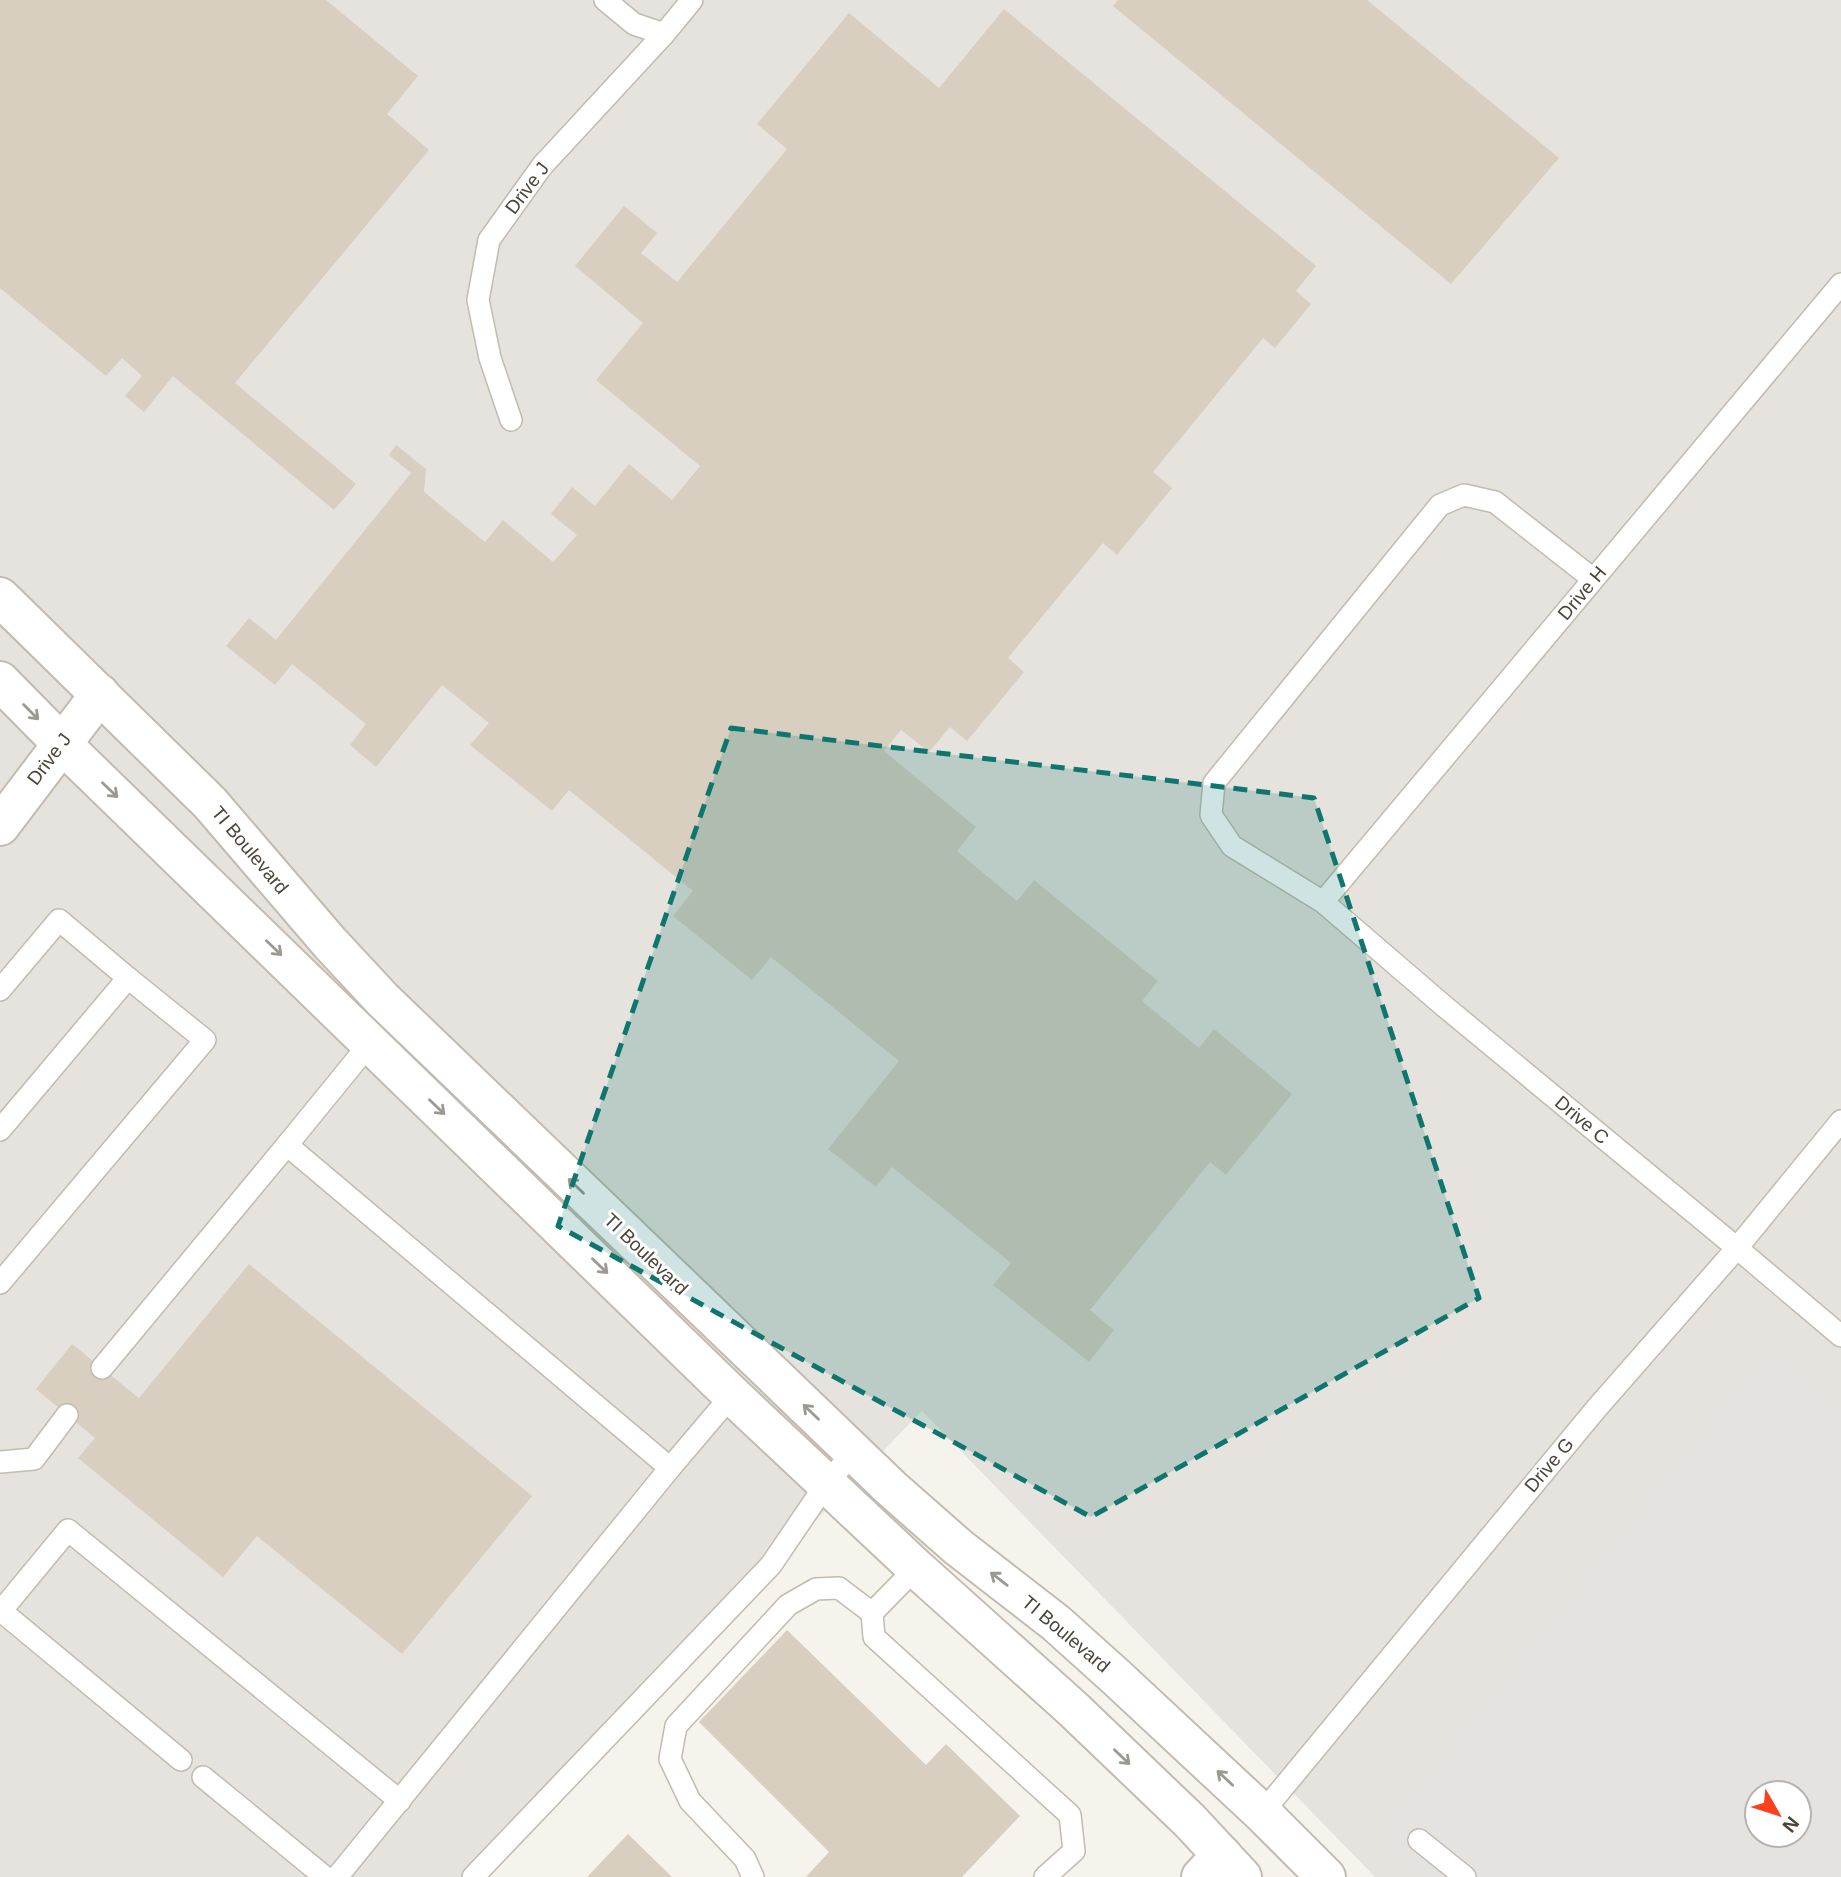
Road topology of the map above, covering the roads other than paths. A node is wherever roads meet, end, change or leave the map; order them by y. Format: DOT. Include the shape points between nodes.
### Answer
graph roads {
  1 [pos="605,0"];
  2 [pos="692,0"];
  3 [pos="664,34"];
  4 [pos="1841,284"];
  5 [pos="511,420"];
  6 [pos="1594,579"];
  7 [pos="0,597"];
  8 [pos="0,681"];
  9 [pos="100,694"];
  10 [pos="61,743"];
  11 [pos="0,826"];
  12 [pos="1323,902"];
  13 [pos="128,978"];
  14 [pos="0,990"];
  15 [pos="371,1042"];
  16 [pos="1841,1121"];
  17 [pos="0,1130"];
  18 [pos="287,1145"];
  19 [pos="1737,1248"];
  20 [pos="0,1283"];
  21 [pos="1841,1336"];
  22 [pos="102,1368"];
  23 [pos="733,1395"];
  24 [pos="67,1415"];
  25 [pos="853,1453"];
  26 [pos="0,1462"];
  27 [pos="670,1468"];
  28 [pos="825,1484"];
  29 [pos="916,1568"];
  30 [pos="1,1611"];
  31 [pos="872,1613"];
  32 [pos="181,1760"];
  33 [pos="203,1777"];
  34 [pos="400,1801"];
  35 [pos="1262,1813"];
  36 [pos="1419,1840"];
  37 [pos="1222,1870"];
  38 [pos="325,1877"];
  39 [pos="337,1877"];
  40 [pos="473,1877"];
  41 [pos="753,1877"];
  42 [pos="1045,1877"];
  43 [pos="1326,1877"];
  44 [pos="1465,1877"];
  1 -- 3 [label="lane" via="634,24"];
  2 -- 3 [label="lane, Drive J"];
  3 -- 5 [label="lane, Drive J" via="542,166 489,240 478,300 489,358"];
  4 -- 6 [label="lane, Drive H"];
  6 -- 12 [label="lane, Drive H"];
  6 -- 12 [label="lane, Drive C" via="1495,502 1464,495 1440,505 1214,783 1211,815 1232,846"];
  7 -- 9 [label="street, TI Boulevard"];
  8 -- 10 [label="street, TI Boulevard, one-way"];
  9 -- 10 [label="street, Drive J"];
  25 -- 9 [label="street, TI Boulevard, one-way" via="383,1000 210,803"];
  10 -- 11 [label="street, Drive J"];
  10 -- 15 [label="street, TI Boulevard, one-way"];
  12 -- 19 [label="lane, Drive C"];
  13 -- 14 [label="lane" via="59,920"];
  13 -- 17 [label="lane"];
  13 -- 20 [label="lane" via="205,1040"];
  15 -- 18 [label="lane"];
  15 -- 23 [label="street, TI Boulevard, one-way"];
  16 -- 19 [label="lane, Drive G"];
  18 -- 22 [label="lane"];
  18 -- 27 [label="lane"];
  19 -- 21 [label="lane, Drive C"];
  19 -- 35 [label="lane, Drive G" via="1596,1409"];
  23 -- 27 [label="lane"];
  23 -- 28 [label="street, TI Boulevard"];
  24 -- 26 [label="lane" via="34,1459"];
  25 -- 28 [label="lane"];
  35 -- 25 [label="street, TI Boulevard, one-way" via="1066,1632 958,1546"];
  27 -- 34 [label="lane"];
  28 -- 29 [label="street, TI Boulevard"];
  28 -- 40 [label="lane" via="771,1565"];
  29 -- 31 [label="lane"];
  29 -- 37 [label="street, TI Boulevard, one-way" via="1190,1821"];
  30 -- 32 [label="lane"];
  30 -- 34 [label="lane" via="68,1530"];
  31 -- 41 [label="lane" via="839,1588 816,1589 788,1605 676,1726 670,1759 690,1801 745,1860"];
  31 -- 42 [label="lane" via="874,1637 1070,1815 1074,1851"];
  33 -- 38 [label="lane"];
  34 -- 39 [label="lane"];
  35 -- 37 [label="street"];
  35 -- 43 [label="street, TI Boulevard"];
  36 -- 44 [label="lane"];
}
